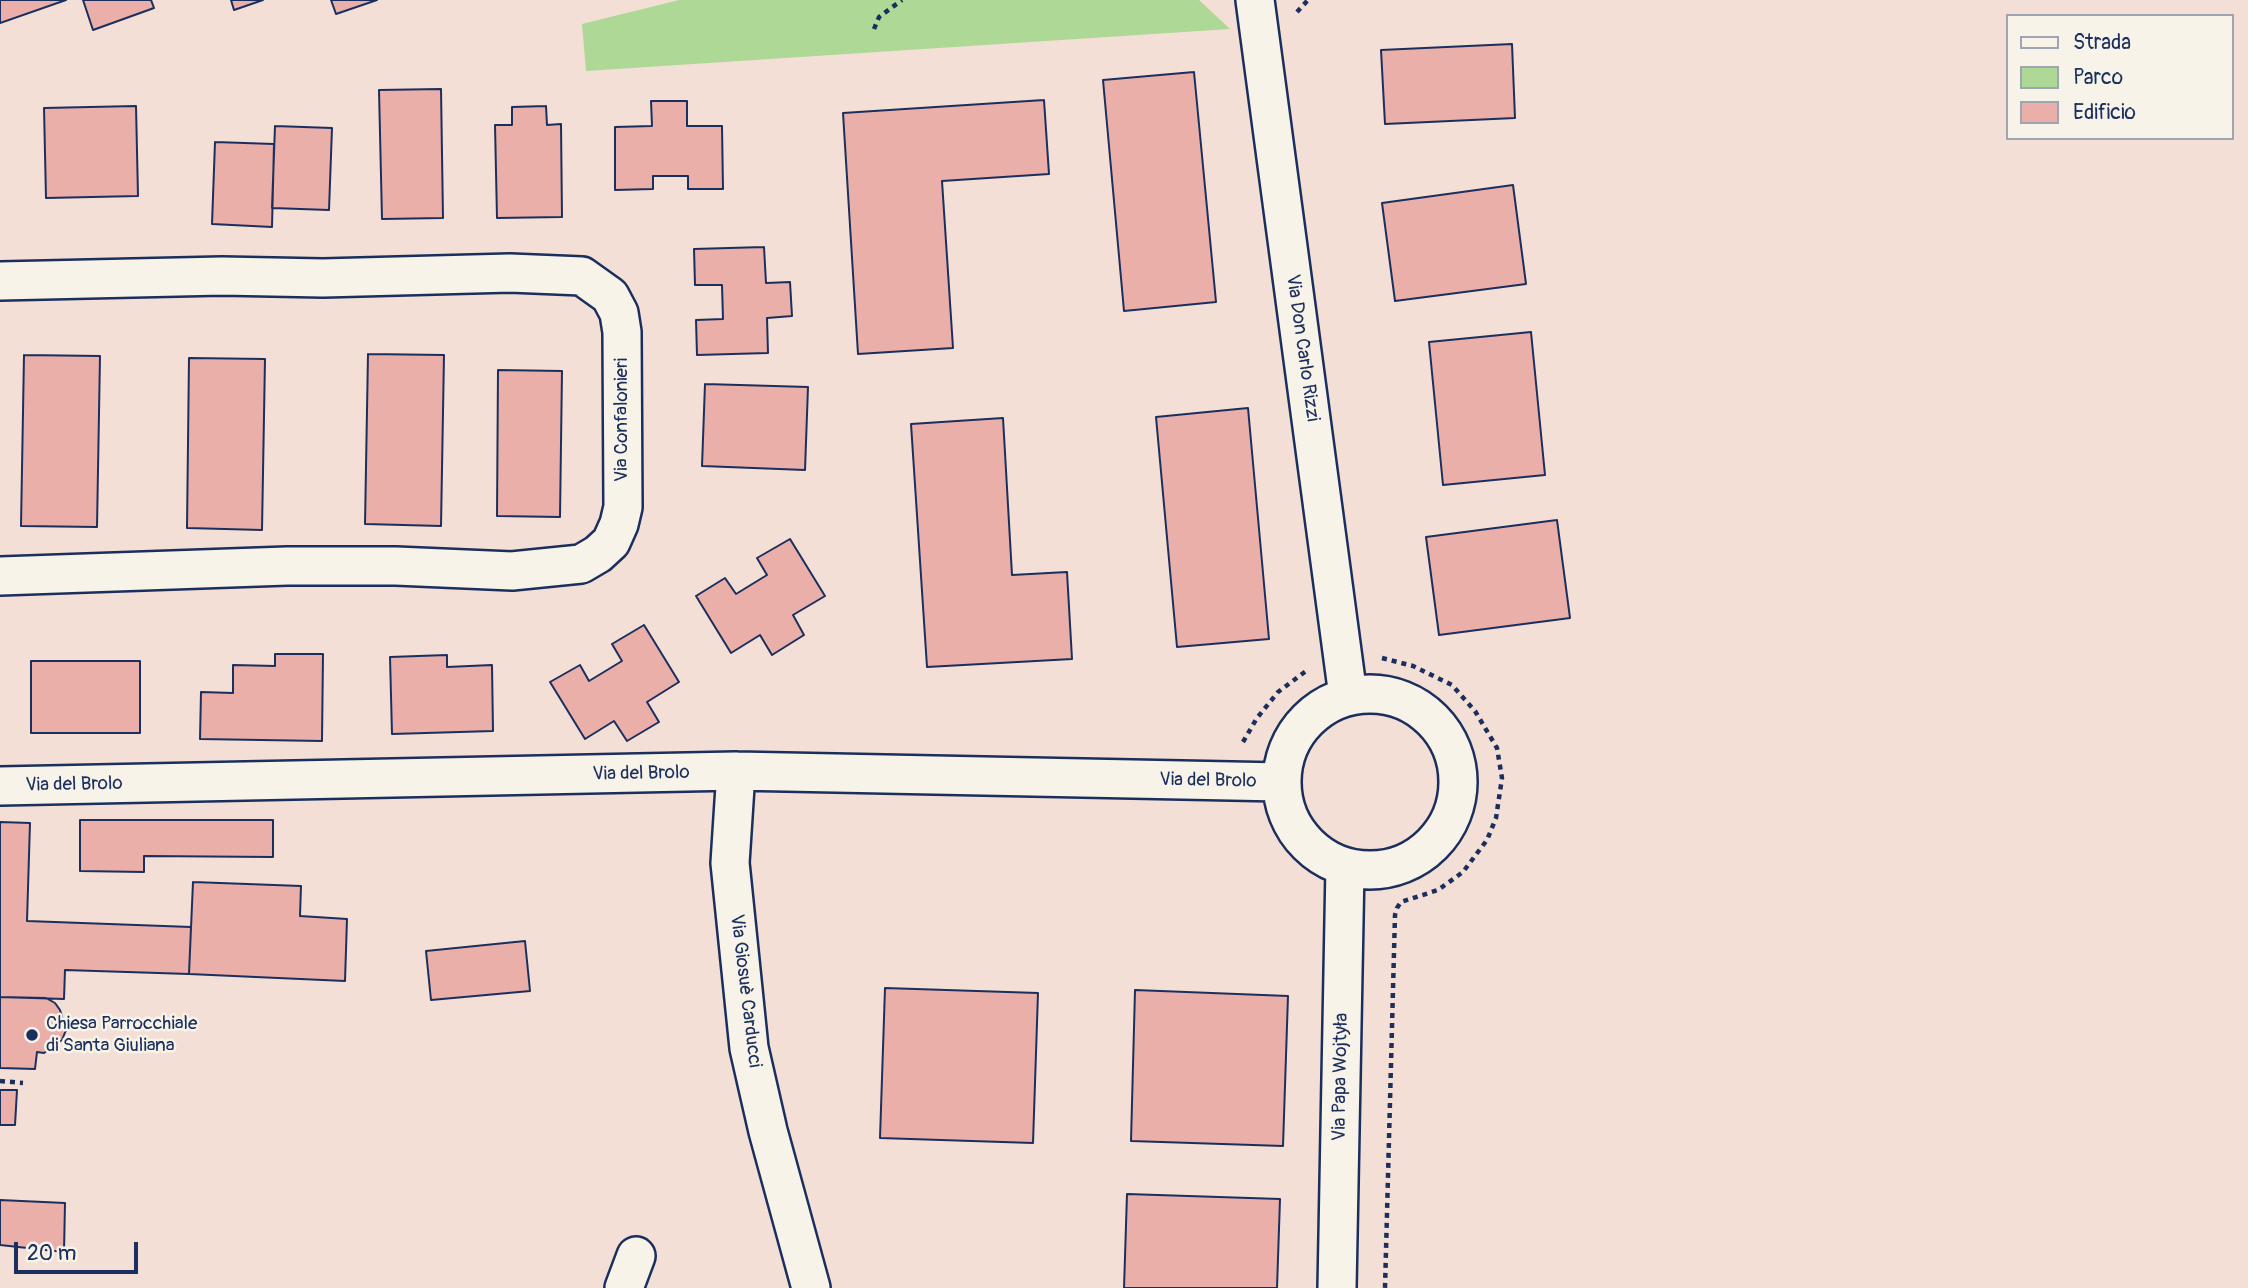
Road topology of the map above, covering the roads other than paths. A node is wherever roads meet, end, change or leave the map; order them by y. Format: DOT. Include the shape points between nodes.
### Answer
graph roads {
  1 [pos="1255,0"];
  2 [pos="0,281"];
  3 [pos="0,576"];
  4 [pos="1348,696"];
  5 [pos="736,771"];
  6 [pos="1281,782"];
  7 [pos="0,786"];
  8 [pos="1345,867"];
  9 [pos="811,1288"];
  10 [pos="1336,1288"];
  1 -- 4 [label="street, Via Don Carlo Rizzi"];
  2 -- 3 [label="street, Via Confalonieri" via="510,272 582,276 610,296 619,313 623,507 611,541 582,564 512,571 287,566"];
  4 -- 6 [label="street" via="1321,708 1300,727 1286,753"];
  4 -- 8 [label="street" via="1387,695 1406,700 1432,718 1450,741 1458,769 1458,799 1448,826 1429,849 1404,865 1374,871"];
  5 -- 6 [label="street, Via del Brolo"];
  5 -- 7 [label="street, Via del Brolo"];
  5 -- 9 [label="street, Via Giosuè Carducci" via="730,863 749,1048"];
  6 -- 8 [label="street" via="1286,810 1299,835 1320,855"];
  8 -- 10 [label="street, Via Papa Wojtyła"];
}
